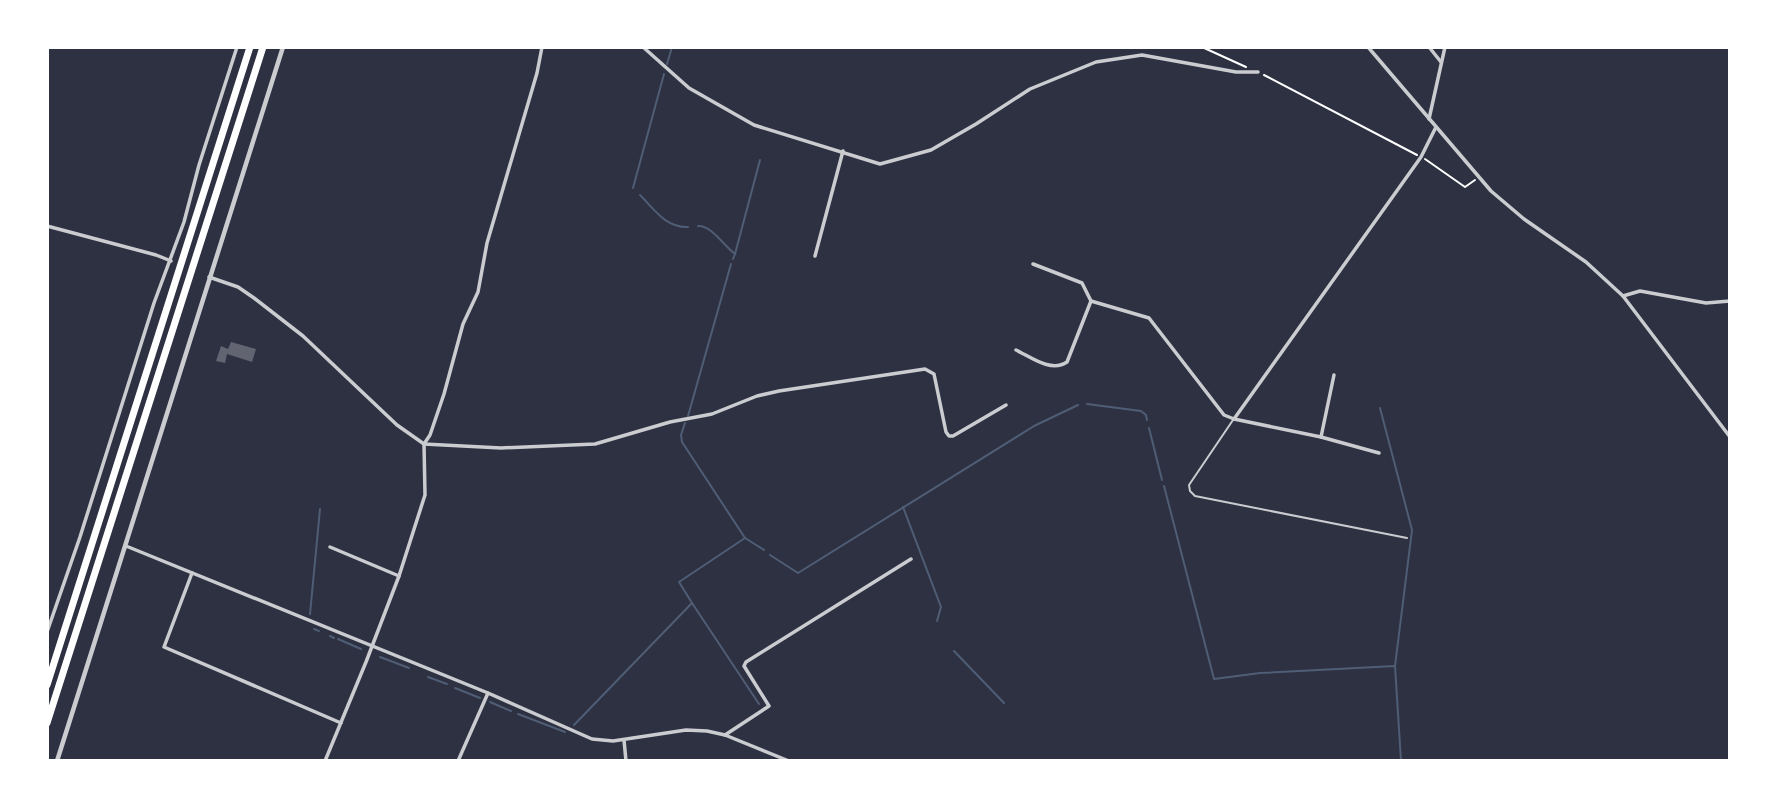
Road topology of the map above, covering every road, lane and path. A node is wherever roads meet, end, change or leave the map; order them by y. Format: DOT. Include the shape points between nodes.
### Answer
graph roads {
  1 [pos="237,47"];
  2 [pos="250,47"];
  3 [pos="263,47"];
  4 [pos="283,47"];
  5 [pos="542,47"];
  6 [pos="643,47"];
  7 [pos="1202,47"];
  8 [pos="1368,47"];
  9 [pos="1429,47"];
  10 [pos="1445,47"];
  11 [pos="1442,62"];
  12 [pos="1258,72"];
  13 [pos="1429,119"];
  14 [pos="1436,127"];
  15 [pos="843,151"];
  16 [pos="1422,157"];
  17 [pos="1478,177"];
  18 [pos="47,226"];
  19 [pos="815,256"];
  20 [pos="171,261"];
  21 [pos="1033,264"];
  22 [pos="209,277"];
  23 [pos="1623,296"];
  24 [pos="1730,300"];
  25 [pos="1091,301"];
  26 [pos="1016,350"];
  27 [pos="1334,375"];
  28 [pos="1006,405"];
  29 [pos="1234,419"];
  30 [pos="1321,437"];
  31 [pos="1730,437"];
  32 [pos="424,444"];
  33 [pos="1379,453"];
  34 [pos="1407,538"];
  35 [pos="125,545"];
  36 [pos="330,547"];
  37 [pos="911,559"];
  38 [pos="192,573"];
  39 [pos="399,576"];
  40 [pos="47,632"];
  41 [pos="372,646"];
  42 [pos="47,685"];
  43 [pos="488,693"];
  44 [pos="47,723"];
  45 [pos="341,723"];
  46 [pos="724,735"];
  47 [pos="624,740"];
  48 [pos="57,761"];
  49 [pos="325,761"];
  50 [pos="458,761"];
  51 [pos="626,761"];
  52 [pos="789,761"];
  1 -- 20 [label="street"];
  2 -- 42 [label="highway"];
  3 -- 44 [label="highway"];
  4 -- 22 [label="street"];
  5 -- 32 [label="street" via="486,243 478,292"];
  6 -- 15 [label="street" via="689,88 718,106 754,124"];
  7 -- 12 [label="path"];
  8 -- 13 [label="street"];
  9 -- 11 [label="street"];
  10 -- 11 [label="street"];
  11 -- 13 [label="street"];
  12 -- 15 [label="street" via="1142,55 1109,60 1030,89 931,149 880,164"];
  12 -- 16 [label="path"];
  13 -- 14 [label="street"];
  14 -- 16 [label="street"];
  14 -- 17 [label="street"];
  15 -- 19 [label="street"];
  16 -- 17 [label="path" via="1465,187"];
  16 -- 29 [label="street"];
  17 -- 23 [label="street" via="1513,211 1586,262"];
  18 -- 20 [label="street"];
  20 -- 40 [label="street"];
  21 -- 25 [label="street" via="1082,283"];
  22 -- 32 [label="street" via="238,287 303,336 388,417"];
  22 -- 35 [label="street"];
  23 -- 24 [label="street" via="1640,291 1694,302"];
  23 -- 31 [label="street"];
  25 -- 26 [label="street" via="1067,362 1052,367"];
  25 -- 29 [label="street" via="1149,318 1224,415"];
  27 -- 30 [label="street"];
  28 -- 32 [label="street" via="949,436 934,374 925,369 779,390 712,414 595,444 501,448"];
  29 -- 30 [label="street"];
  29 -- 34 [label="lane" via="1189,485 1195,496"];
  30 -- 33 [label="street"];
  32 -- 39 [label="street" via="425,495"];
  35 -- 38 [label="street"];
  35 -- 48 [label="street"];
  36 -- 39 [label="street"];
  37 -- 46 [label="street" via="746,662 744,666 769,706"];
  38 -- 41 [label="street"];
  38 -- 45 [label="street" via="164,647"];
  39 -- 41 [label="street"];
  41 -- 43 [label="street"];
  41 -- 45 [label="street"];
  43 -- 47 [label="street" via="592,739"];
  43 -- 50 [label="street"];
  45 -- 49 [label="street"];
  46 -- 47 [label="street" via="686,730"];
  46 -- 52 [label="street"];
  47 -- 51 [label="street"];
}
